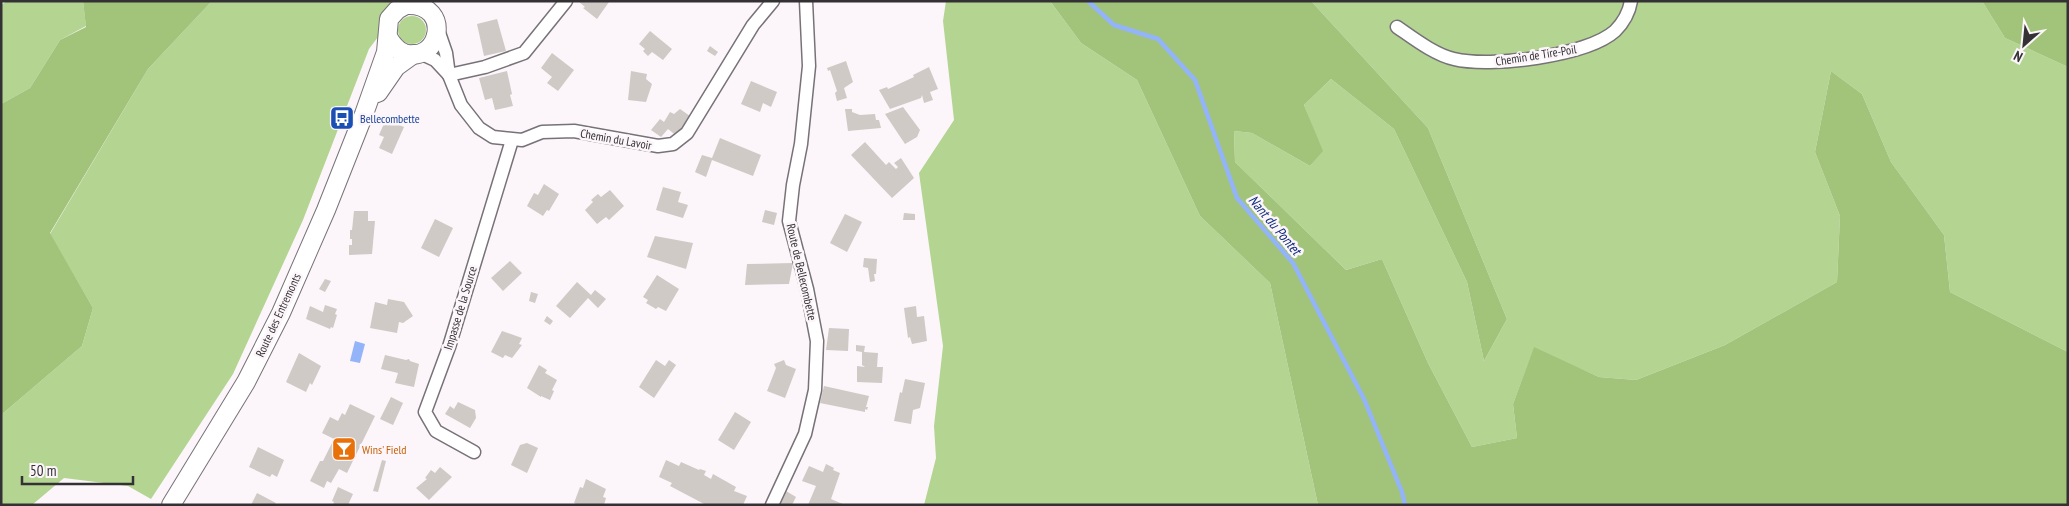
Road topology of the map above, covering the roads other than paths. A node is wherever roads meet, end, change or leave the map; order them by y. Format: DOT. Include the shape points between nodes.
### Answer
graph roads {
  1 [pos="439,1"];
  2 [pos="566,1"];
  3 [pos="773,1"];
  4 [pos="806,1"];
  5 [pos="1631,1"];
  6 [pos="410,3"];
  7 [pos="436,24"];
  8 [pos="1398,27"];
  9 [pos="388,37"];
  10 [pos="417,54"];
  11 [pos="449,75"];
  12 [pos="364,114"];
  13 [pos="512,140"];
  14 [pos="474,452"];
  15 [pos="171,505"];
  16 [pos="772,505"];
  1 -- 7 [label="main road, Route des Entremonts"];
  2 -- 11 [label="street" via="524,53"];
  3 -- 13 [label="street, Chemin du Lavoir" via="753,25 687,133 674,144 658,146 574,131 542,132 522,140"];
  4 -- 16 [label="street, Route de Bellecombette" via="809,66 789,221 817,341 816,390 804,434"];
  5 -- 8 [label="street, Chemin de Tire-Poil" via="1629,13 1615,31 1586,47 1529,59 1487,63 1452,59"];
  6 -- 7 [label="main road, Route des Entremonts" via="422,6 432,14"];
  6 -- 9 [label="main road, Route des Entremonts" via="389,19"];
  7 -- 10 [label="main road, Route des Entremonts" via="432,45"];
  7 -- 11 [label="street, Chemin du Lavoir" via="446,53"];
  9 -- 10 [label="main road" via="396,48 407,54"];
  9 -- 12 [label="main road, Route des Entremonts" via="386,52"];
  10 -- 11 [label="street, Chemin du Lavoir" via="435,60"];
  10 -- 12 [label="main road, Route des Entremonts" via="396,67"];
  11 -- 13 [label="street, Chemin du Lavoir" via="461,105 479,128 493,137"];
  12 -- 15 [label="main road, Route des Entremonts" via="281,312 246,382"];
  13 -- 14 [label="street, Impasse de la Source" via="449,347 424,412 436,430"];
}
